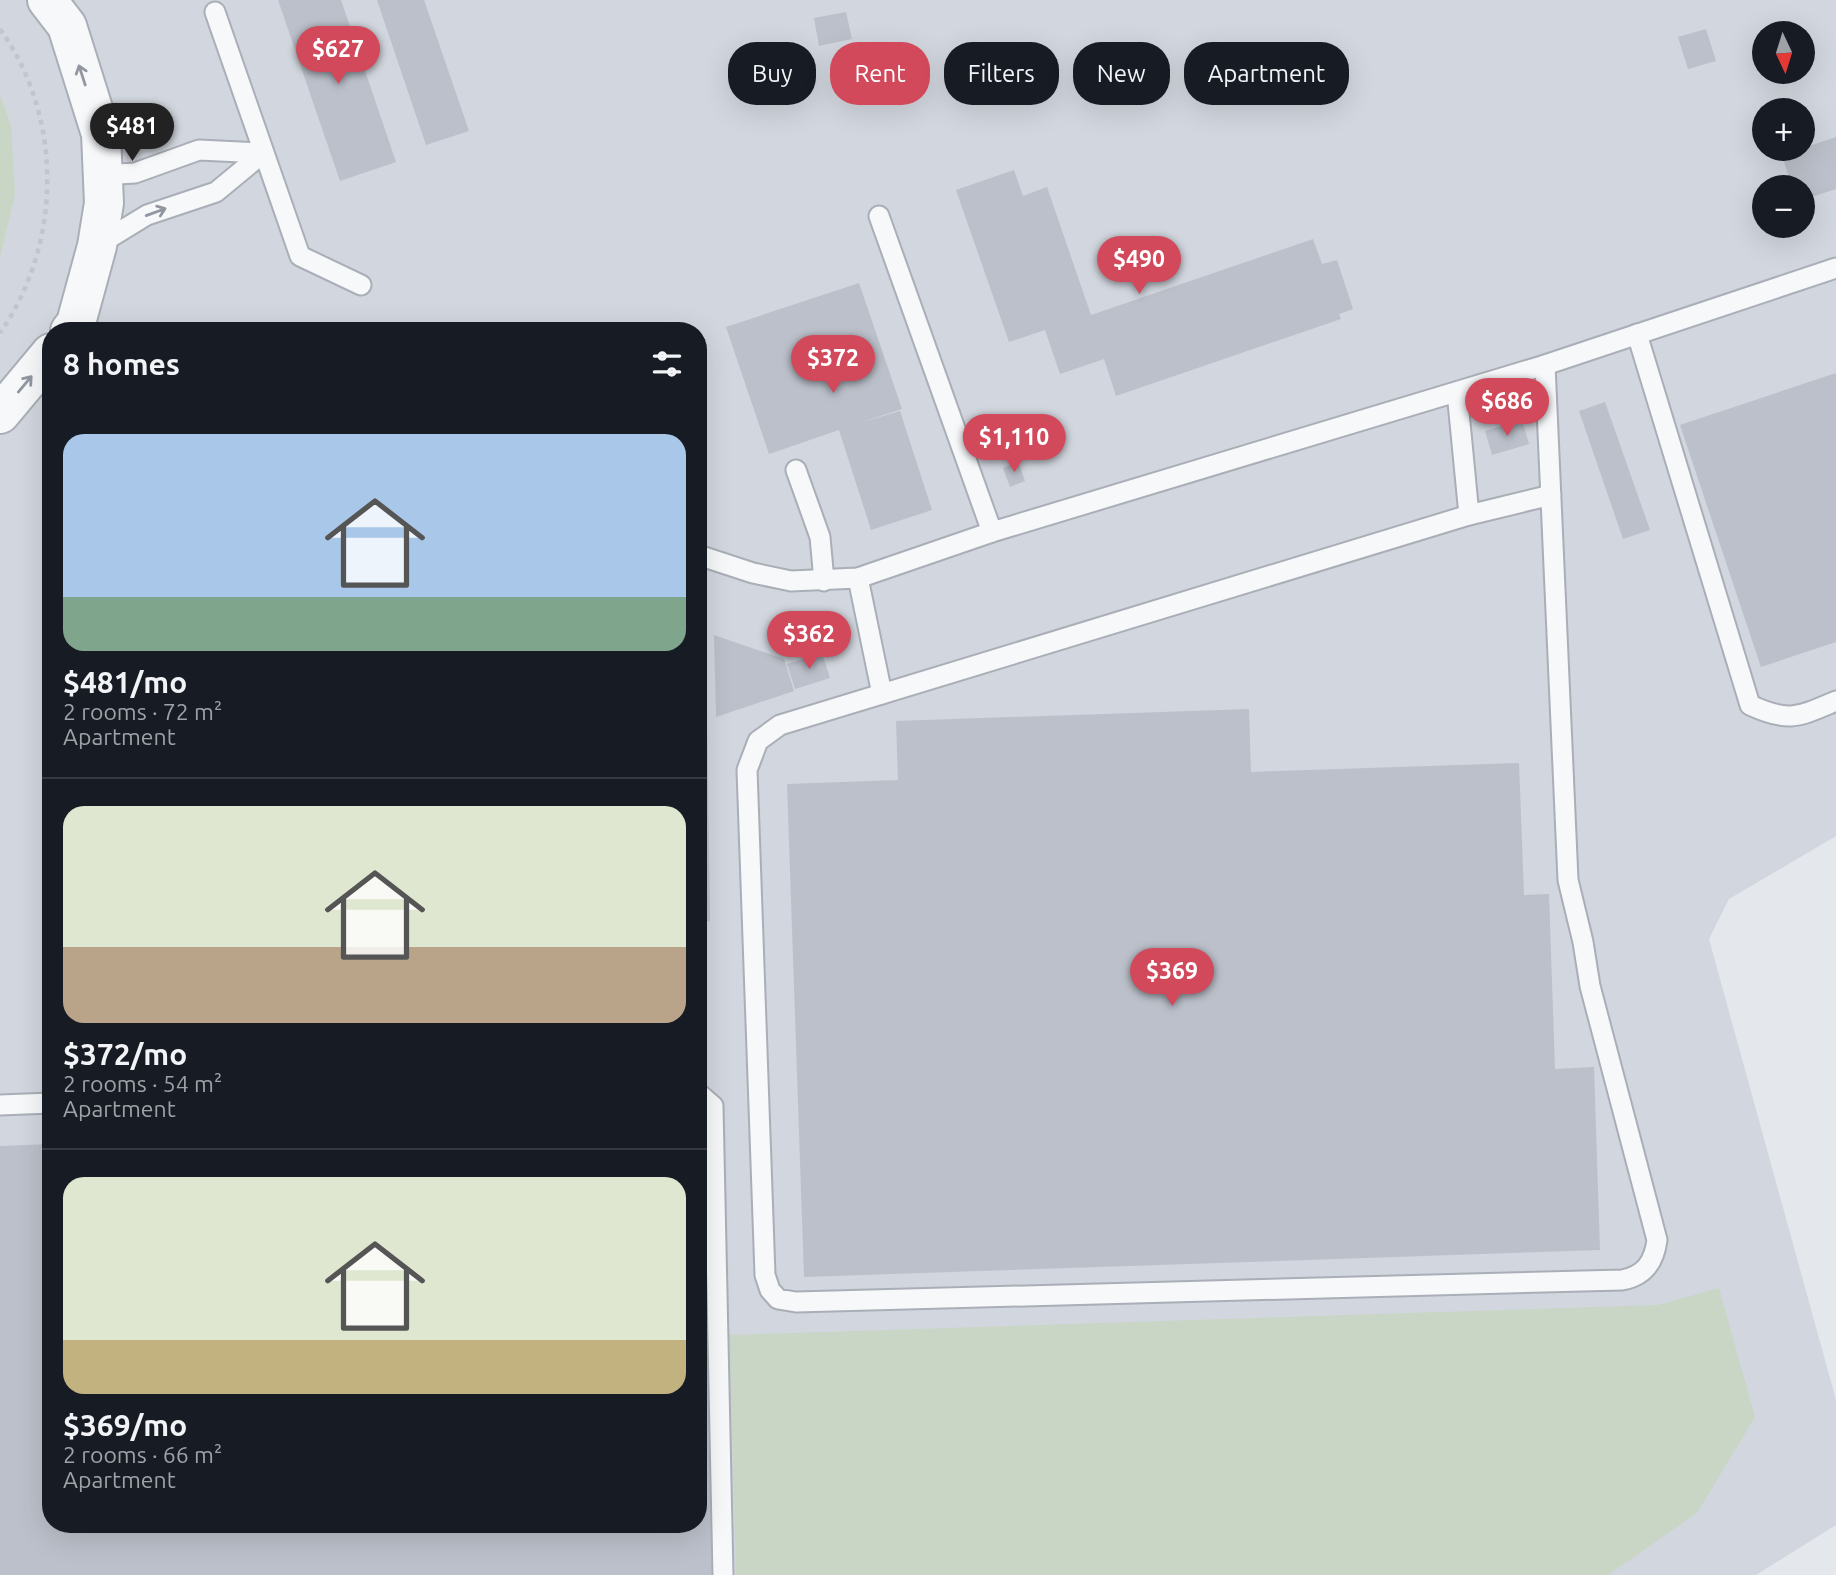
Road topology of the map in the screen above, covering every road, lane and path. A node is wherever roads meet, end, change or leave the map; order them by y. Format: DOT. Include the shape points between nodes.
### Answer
graph roads {
  1 [pos="47,0"];
  2 [pos="215,12"];
  3 [pos="0,29"];
  4 [pos="263,153"];
  5 [pos="103,175"];
  6 [pos="879,216"];
  7 [pos="97,246"];
  8 [pos="1836,268"];
  9 [pos="361,285"];
  10 [pos="82,322"];
  11 [pos="0,333"];
  12 [pos="1637,334"];
  13 [pos="42,364"];
  14 [pos="1545,365"];
  15 [pos="1457,392"];
  16 [pos="0,414"];
  17 [pos="796,470"];
  18 [pos="1551,495"];
  19 [pos="1469,515"];
  20 [pos="992,532"];
  21 [pos="707,558"];
  22 [pos="858,578"];
  23 [pos="824,581"];
  24 [pos="881,694"];
  25 [pos="1836,701"];
  26 [pos="707,1101"];
  27 [pos="42,1103"];
  28 [pos="0,1105"];
  29 [pos="723,1575"];
  5 -- 1 [label="street, one-way" via="101,134 67,26"];
  2 -- 4 [label="lane"];
  3 -- 11 [label="path" via="24,69 36,104 48,177 39,250 27,285"];
  4 -- 5 [label="lane" via="199,150 135,173"];
  7 -- 4 [label="lane, one-way" via="147,215 216,192"];
  4 -- 9 [label="lane" via="300,256"];
  5 -- 7 [label="street"];
  6 -- 20 [label="lane"];
  7 -- 10 [label="street"];
  8 -- 12 [label="lane"];
  12 -- 14 [label="lane"];
  12 -- 25 [label="lane" via="1750,705 1774,717 1803,715"];
  16 -- 13 [label="street, one-way"];
  14 -- 15 [label="lane"];
  14 -- 18 [label="lane"];
  15 -- 19 [label="lane"];
  15 -- 20 [label="lane"];
  17 -- 23 [label="lane" via="820,537"];
  18 -- 19 [label="lane"];
  18 -- 24 [label="lane" via="1568,880 1590,986 1657,1240 1655,1255 1637,1277 778,1299 765,1275 747,771 758,741 780,726"];
  19 -- 24 [label="lane"];
  20 -- 22 [label="lane"];
  21 -- 23 [label="lane" via="791,581"];
  22 -- 23 [label="lane"];
  22 -- 24 [label="lane"];
  26 -- 29 [label="lane" via="713,1106"];
  27 -- 28 [label="lane"];
}
